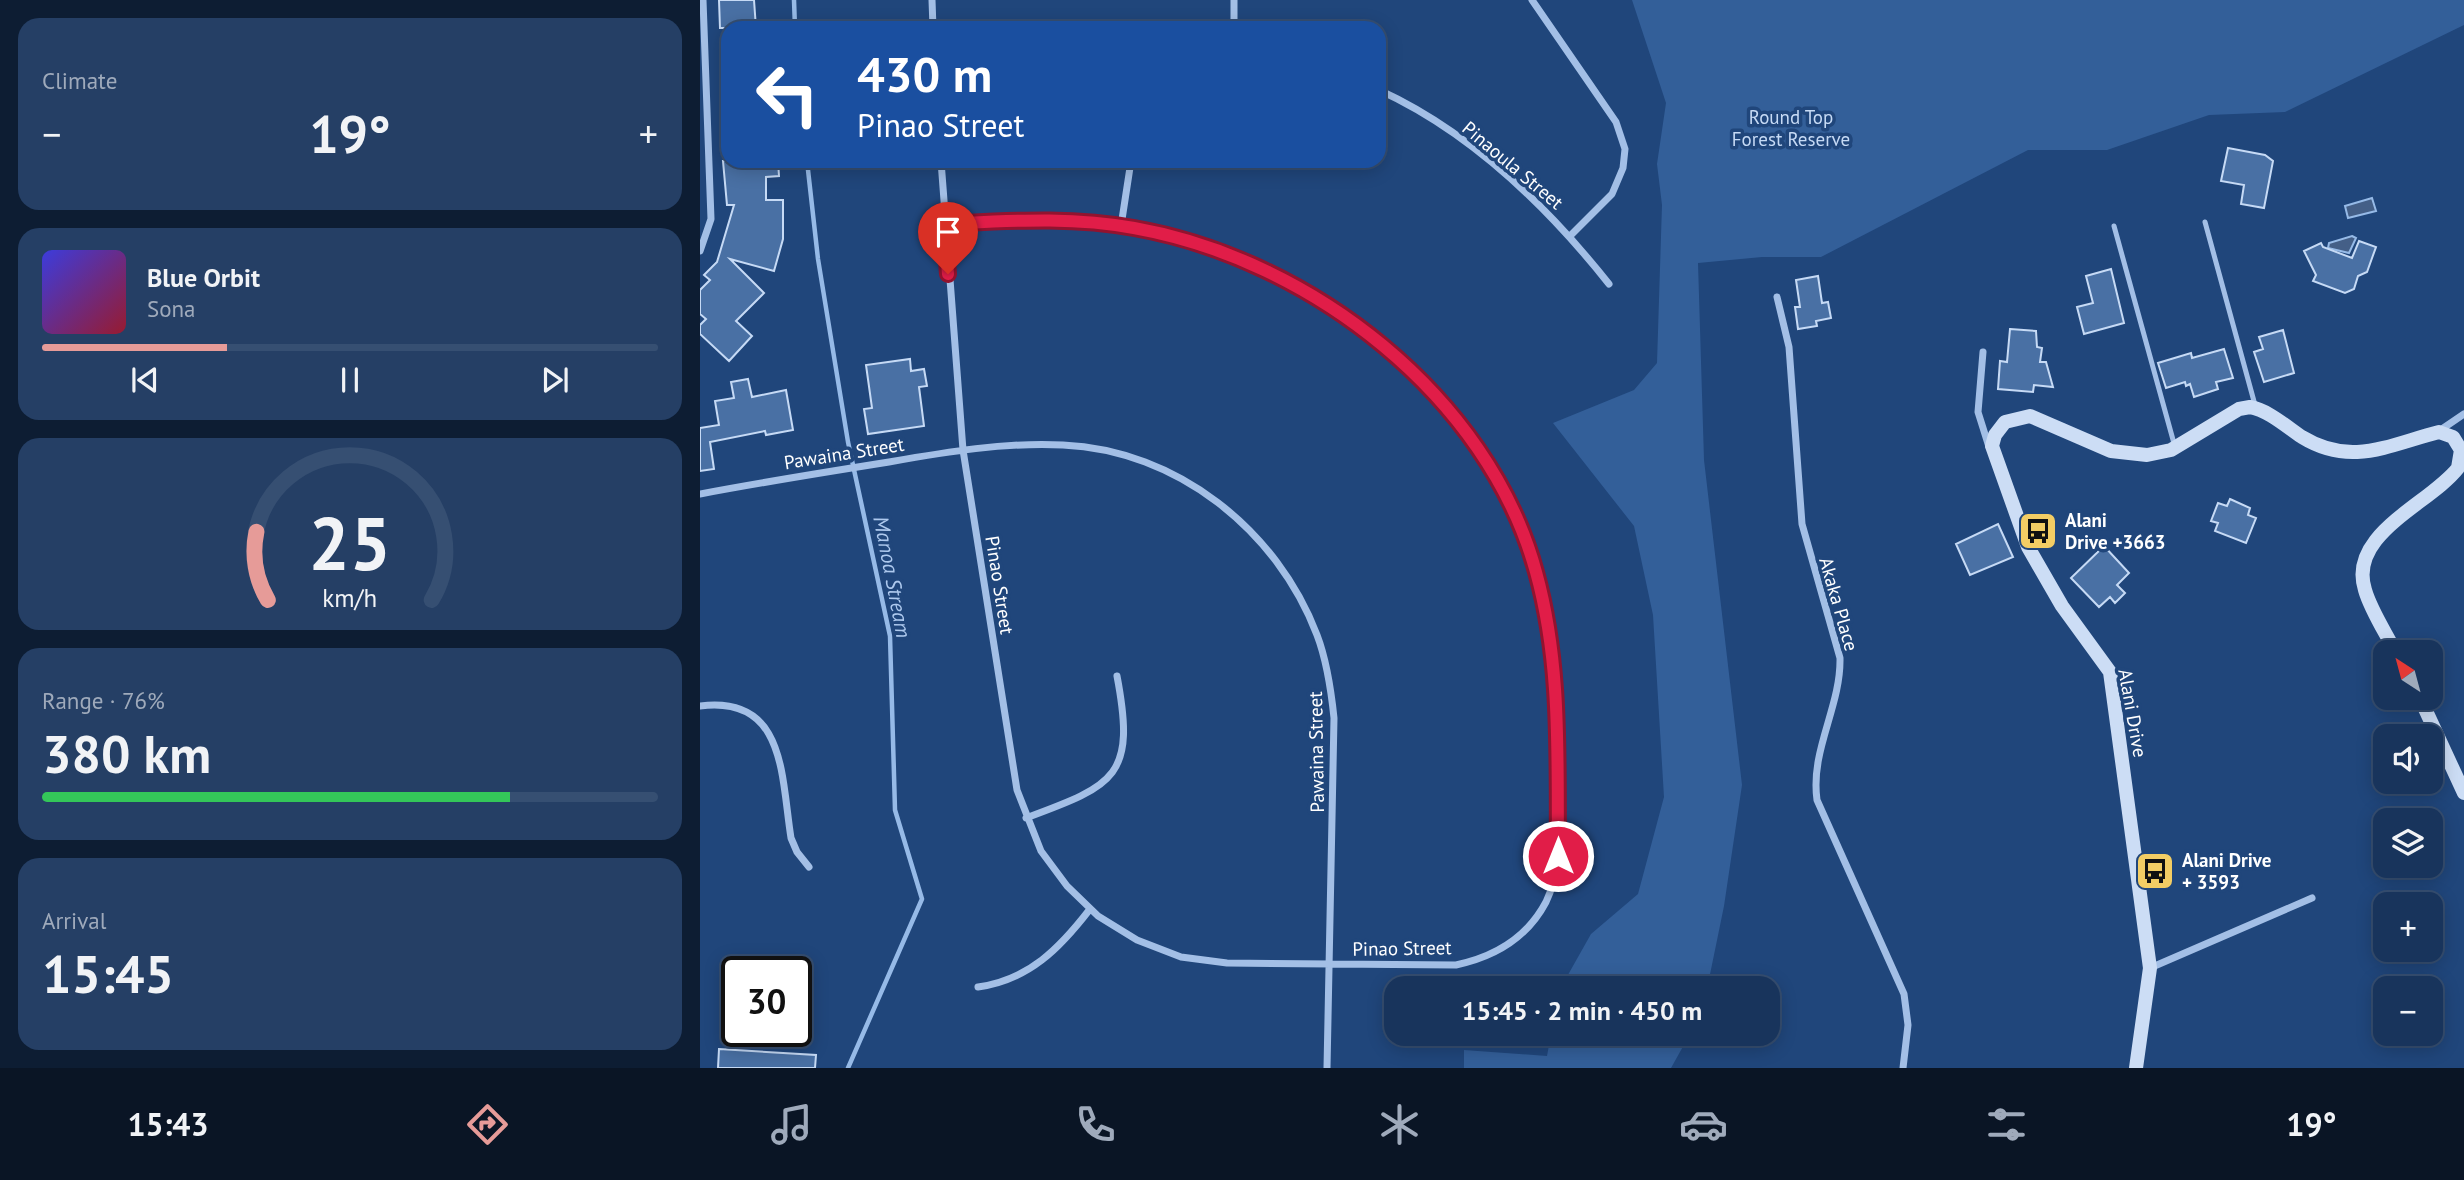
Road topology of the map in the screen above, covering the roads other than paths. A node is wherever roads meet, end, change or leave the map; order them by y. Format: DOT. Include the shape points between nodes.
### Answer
graph roads {
  1 [pos="703,0"];
  2 [pos="932,0"];
  3 [pos="1234,0"];
  4 [pos="1532,0"];
  5 [pos="933,21"];
  6 [pos="1234,21"];
  7 [pos="1386,94"];
  8 [pos="941,168"];
  9 [pos="1130,168"];
  10 [pos="2205,222"];
  11 [pos="944,224"];
  12 [pos="1121,226"];
  13 [pos="2114,226"];
  14 [pos="1570,235"];
  15 [pos="700,251"];
  16 [pos="1609,284"];
  17 [pos="1777,297"];
  18 [pos="1983,352"];
  19 [pos="2255,408"];
  20 [pos="2464,414"];
  21 [pos="2439,432"];
  22 [pos="2175,447"];
  23 [pos="963,450"];
  24 [pos="1992,454"];
  25 [pos="700,494"];
  26 [pos="2390,640"];
  27 [pos="1117,676"];
  28 [pos="700,706"];
  29 [pos="2426,710"];
  30 [pos="2464,793"];
  31 [pos="1026,818"];
  32 [pos="809,867"];
  33 [pos="2312,898"];
  34 [pos="1090,909"];
  35 [pos="1331,965"];
  36 [pos="2150,968"];
  37 [pos="978,988"];
  38 [pos="1327,1068"];
  39 [pos="1903,1068"];
  40 [pos="2136,1068"];
  1 -- 15 [label="street" via="711,219"];
  2 -- 5 [label="street"];
  3 -- 6 [label="street"];
  4 -- 14 [label="street" via="1616,122 1625,149 1612,194"];
  7 -- 14 [label="street, Pinaoula Street" via="1467,143"];
  8 -- 11 [label="street, Pinao Street"];
  9 -- 12 [label="street"];
  10 -- 19 [label="lane"];
  11 -- 12 [label="street, Pinao Street" via="1056,220"];
  11 -- 23 [label="street, Pinao Street"];
  12 -- 35 [label="street, Pinao Street" via="1198,243 1260,267 1319,298 1372,337 1442,404 1479,449 1509,500 1536,572 1556,698 1558,856 1546,902 1516,939 1472,961 1456,965"];
  13 -- 22 [label="lane"];
  14 -- 16 [label="street, Pinaoula Street"];
  17 -- 39 [label="street, Akaka Place" via="1789,347 1802,524 1840,657 1839,680 1816,766 1817,800 1904,994 1909,1025"];
  18 -- 24 [label="street, Alani Drive" via="1978,412"];
  19 -- 21 [label="street" via="2317,446 2345,454"];
  19 -- 22 [label="street" via="2239,409"];
  20 -- 21 [label="street"];
  21 -- 26 [label="street" via="2460,446 2458,468 2378,536 2364,561 2365,590"];
  22 -- 24 [label="street" via="2147,455 2123,454 2025,416 2000,427"];
  23 -- 25 [label="street, Pawaina Street"];
  23 -- 31 [label="street, Pinao Street" via="1013,769"];
  23 -- 35 [label="street, Pawaina Street" via="1065,445 1147,463 1220,503 1252,530 1279,562 1318,636 1329,676 1334,718"];
  24 -- 36 [label="street, Alani Drive" via="2028,547 2062,606 2110,672"];
  27 -- 31 [label="street" via="1126,728 1116,767 1089,794"];
  28 -- 32 [label="street" via="734,706 766,727 776,746 791,838"];
  29 -- 30 [label="street"];
  31 -- 34 [label="street, Pinao Street" via="1053,869"];
  33 -- 36 [label="street"];
  34 -- 35 [label="street, Pinao Street" via="1137,940 1181,957 1227,964"];
  34 -- 37 [label="street" via="1062,945 1025,973"];
  35 -- 38 [label="street, Pawaina Street"];
  36 -- 40 [label="street, Alani Drive"];
}
